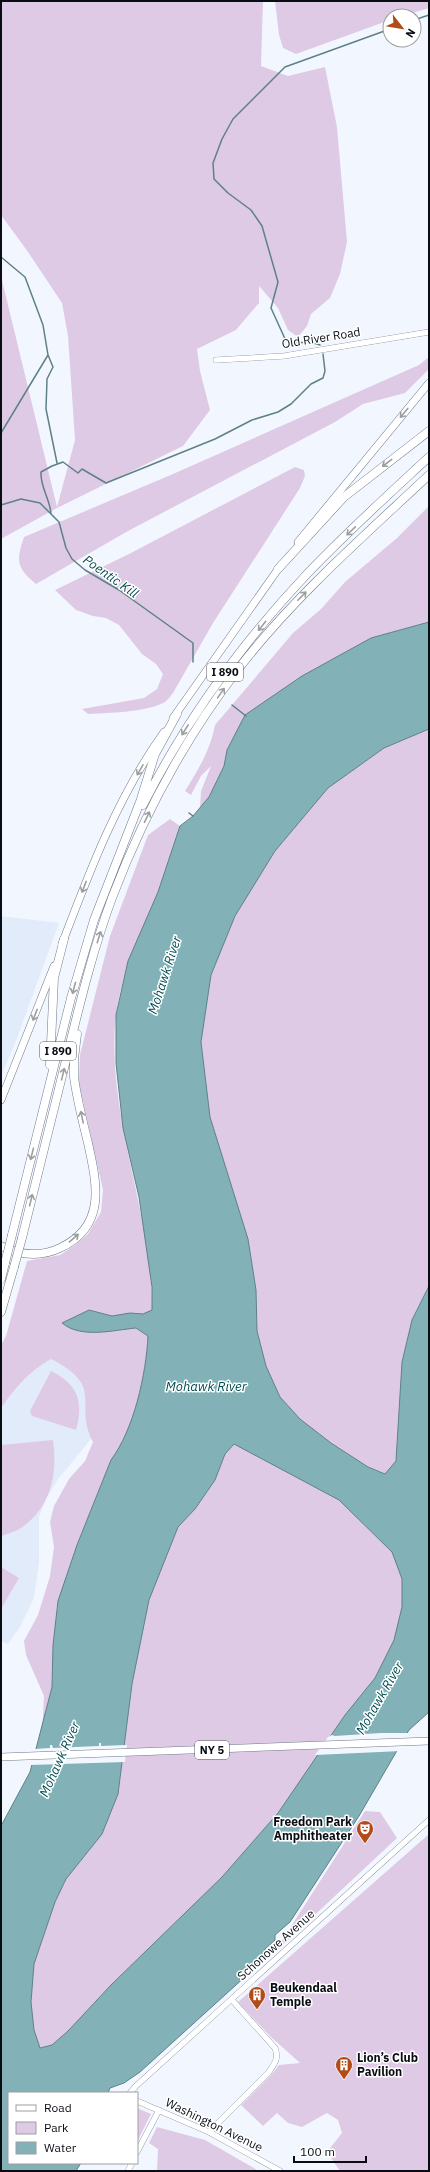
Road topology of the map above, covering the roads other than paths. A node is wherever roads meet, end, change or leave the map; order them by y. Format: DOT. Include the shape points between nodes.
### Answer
graph roads {
  1 [pos="429,332"];
  2 [pos="216,360"];
  3 [pos="429,383"];
  4 [pos="429,431"];
  5 [pos="429,457"];
  6 [pos="429,475"];
  7 [pos="429,479"];
  8 [pos="398,505"];
  9 [pos="278,569"];
  10 [pos="177,714"];
  11 [pos="112,871"];
  12 [pos="64,939"];
  13 [pos="88,974"];
  14 [pos="1,1100"];
  15 [pos="37,1137"];
  16 [pos="1,1246"];
  17 [pos="5,1263"];
  18 [pos="1,1274"];
  19 [pos="1,1279"];
  20 [pos="8,1292"];
  21 [pos="1,1312"];
  22 [pos="1,1321"];
  23 [pos="426,1742"];
  24 [pos="1,1757"];
  25 [pos="429,1820"];
  26 [pos="232,2000"];
  27 [pos="131,2092"];
  28 [pos="138,2101"];
  29 [pos="159,2110"];
  30 [pos="209,2132"];
  31 [pos="138,2150"];
  32 [pos="280,2171"];
  1 -- 2 [label="street, Old River Road" via="284,356"];
  3 -- 9 [label="main road, one-way"];
  4 -- 9 [label="highway, one-way" via="344,497"];
  5 -- 11 [label="highway, I 890, one-way" via="308,573 231,664 169,757"];
  6 -- 8 [label="highway, I 890"];
  7 -- 8 [label="highway"];
  13 -- 8 [label="highway, I 890, one-way" via="112,899 137,838 167,778 208,711 238,669 280,619"];
  9 -- 10 [label="main road"];
  10 -- 11 [label="highway" via="155,754 140,802"];
  10 -- 12 [label="main road, one-way" via="147,757 113,820 91,868"];
  11 -- 15 [label="highway, I 890, one-way" via="78,972"];
  12 -- 14 [label="main road, one-way"];
  12 -- 15 [label="highway" via="54,978 52,1050"];
  16 -- 13 [label="highway, one-way" via="15,1252 32,1254 54,1251 76,1238 94,1210 96,1185 73,1068"];
  20 -- 13 [label="highway, I 890, one-way, bridge"];
  15 -- 17 [label="highway, I 890, one-way, bridge"];
  17 -- 18 [label="highway"];
  17 -- 19 [label="highway, I 890"];
  20 -- 21 [label="highway, I 890"];
  20 -- 22 [label="highway"];
  23 -- 24 [label="main road, NY 5"];
  25 -- 26 [label="street, Schonowe Avenue"];
  26 -- 27 [label="street, Schonowe Avenue"];
  26 -- 30 [label="street" via="263,2033 277,2054 276,2062"];
  28 -- 29 [label="street, Washington Avenue"];
  29 -- 30 [label="street, Washington Avenue"];
  29 -- 31 [label="street"];
  30 -- 32 [label="street, Washington Avenue"];
}
